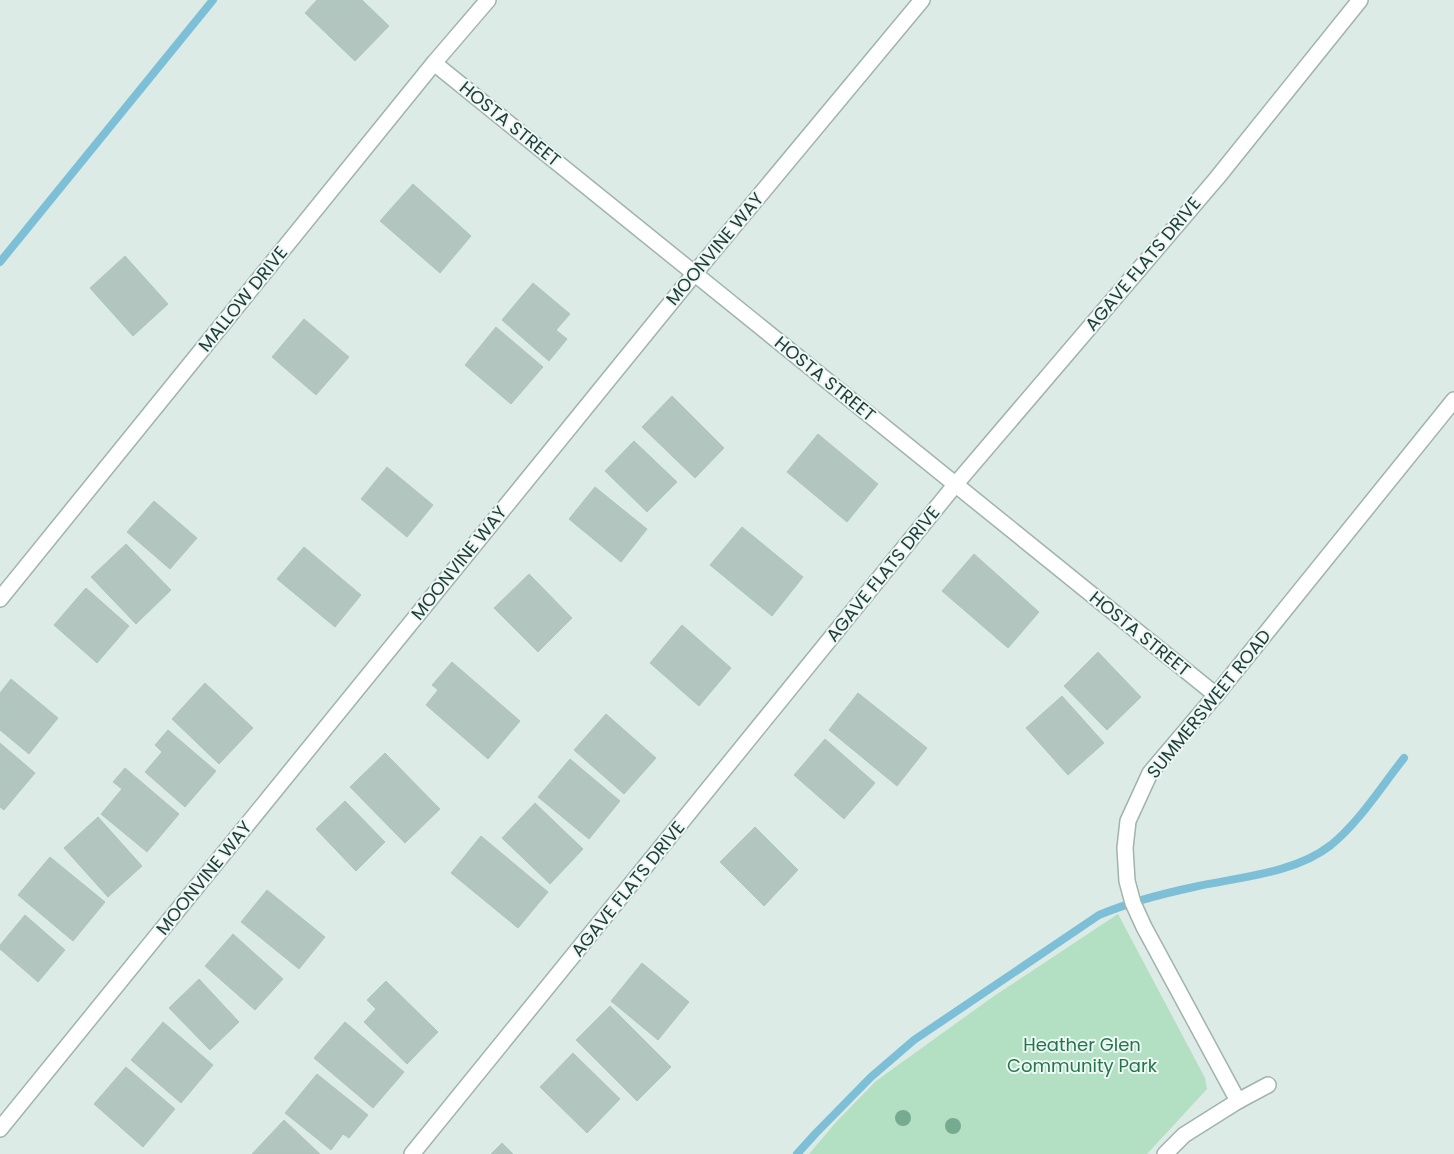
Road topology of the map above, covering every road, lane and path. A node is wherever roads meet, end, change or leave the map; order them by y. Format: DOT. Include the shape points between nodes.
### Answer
graph roads {
  1 [pos="488,0"];
  2 [pos="922,0"];
  3 [pos="1360,0"];
  4 [pos="434,63"];
  5 [pos="695,273"];
  6 [pos="1454,400"];
  7 [pos="955,485"];
  8 [pos="0,598"];
  9 [pos="1216,695"];
  10 [pos="1268,1085"];
  11 [pos="1238,1101"];
  12 [pos="0,1129"];
  13 [pos="412,1154"];
  14 [pos="1165,1154"];
  1 -- 4 [label="street, MALLOW DRIVE"];
  2 -- 5 [label="street, MOONVINE WAY"];
  3 -- 7 [label="street, AGAVE FLATS DRIVE" via="1217,178"];
  4 -- 5 [label="street, HOSTA STREET"];
  4 -- 8 [label="street, MALLOW DRIVE"];
  5 -- 7 [label="street, HOSTA STREET"];
  5 -- 12 [label="street, MOONVINE WAY"];
  6 -- 9 [label="street, SUMMERSWEET ROAD"];
  7 -- 9 [label="street, HOSTA STREET"];
  7 -- 13 [label="street, AGAVE FLATS DRIVE"];
  9 -- 11 [label="street, SUMMERSWEET ROAD" via="1150,773 1128,821 1125,848 1127,881 1133,903"];
  10 -- 11 [label="street"];
  11 -- 14 [label="street" via="1184,1135"];
}
